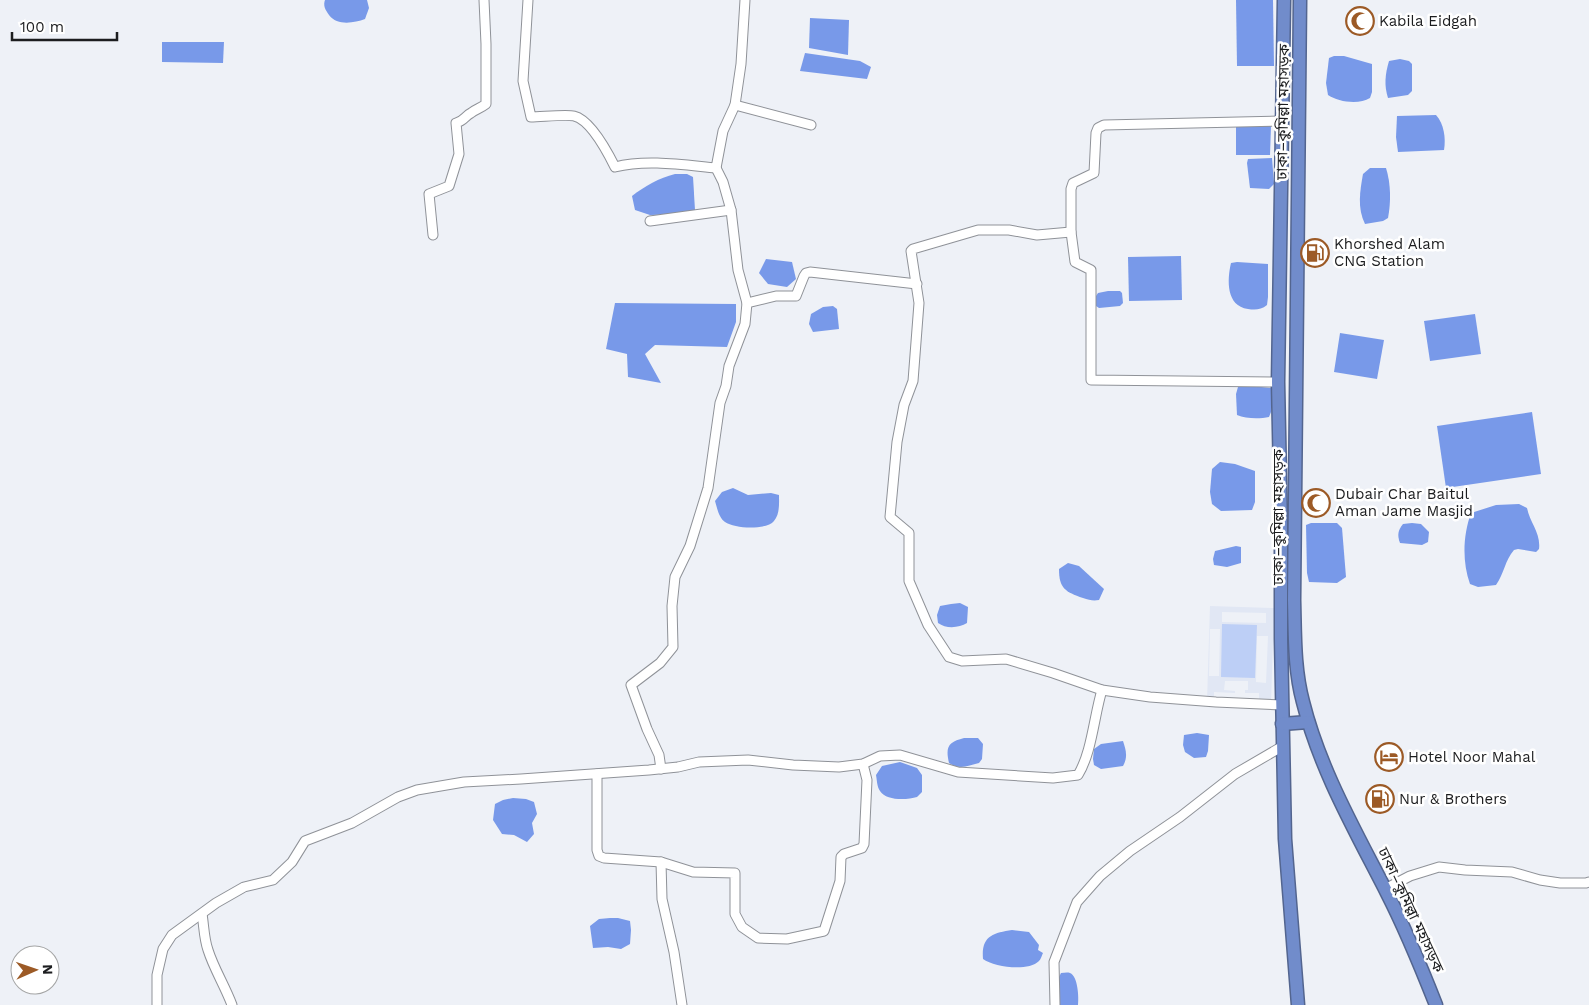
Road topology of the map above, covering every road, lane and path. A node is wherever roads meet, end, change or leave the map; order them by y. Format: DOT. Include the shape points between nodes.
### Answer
graph roads {
  1 [pos="484,0"];
  2 [pos="528,0"];
  3 [pos="746,0"];
  4 [pos="1284,0"];
  5 [pos="1300,0"];
  6 [pos="735,105"];
  7 [pos="1281,121"];
  8 [pos="811,125"];
  9 [pos="716,168"];
  10 [pos="731,210"];
  11 [pos="650,221"];
  12 [pos="1070,232"];
  13 [pos="433,235"];
  14 [pos="917,284"];
  15 [pos="747,303"];
  16 [pos="1278,382"];
  17 [pos="1102,690"];
  18 [pos="1302,701"];
  19 [pos="1282,705"];
  20 [pos="1308,722"];
  21 [pos="1282,724"];
  22 [pos="1283,746"];
  23 [pos="863,764"];
  24 [pos="661,769"];
  25 [pos="597,774"];
  26 [pos="661,862"];
  27 [pos="1589,882"];
  28 [pos="1385,889"];
  29 [pos="202,914"];
  30 [pos="157,1005"];
  31 [pos="232,1005"];
  32 [pos="682,1005"];
  33 [pos="1055,1005"];
  34 [pos="1298,1005"];
  35 [pos="1436,1005"];
  1 -- 13 [label="street" via="486,104 456,123 459,154 449,186 429,194"];
  2 -- 9 [label="street" via="523,80 531,117 574,116 585,121 606,149 615,168 626,164 677,164"];
  3 -- 6 [label="street"];
  4 -- 7 [label="highway, ঢাকা–কুমিল্লা মহাসড়ক"];
  5 -- 18 [label="highway, ঢাকা–কুমিল্লা মহাসড়ক" via="1294,600 1295,651"];
  6 -- 8 [label="street"];
  6 -- 9 [label="street" via="724,131"];
  7 -- 12 [label="street" via="1104,124 1098,128 1094,173 1071,186"];
  7 -- 16 [label="highway, ঢাকা–কুমিল্লা মহাসড়ক"];
  9 -- 10 [label="street"];
  10 -- 11 [label="street"];
  10 -- 15 [label="street" via="738,270"];
  12 -- 14 [label="street" via="1037,235 1009,230 978,230 913,249"];
  12 -- 16 [label="street" via="1075,262 1091,270 1090,380"];
  14 -- 15 [label="street" via="810,272 804,276 796,296 776,296"];
  14 -- 17 [label="street" via="919,303 913,381 904,405 897,442 890,517 909,534 909,580 928,625 949,657 962,661 1006,660"];
  15 -- 24 [label="street" via="745,324 729,366 720,404 708,488 690,546 675,577 673,647 660,663 631,686 659,755"];
  16 -- 19 [label="highway, ঢাকা–কুমিল্লা মহাসড়ক"];
  17 -- 19 [label="street" via="1150,697"];
  17 -- 23 [label="street" via="1078,775 1053,778 958,772 900,755 880,756"];
  18 -- 19 [label="highway"];
  18 -- 20 [label="highway, ঢাকা–কুমিল্লা মহাসড়ক"];
  19 -- 21 [label="highway, ঢাকা–কুমিল্লা মহাসড়ক"];
  20 -- 21 [label="highway"];
  20 -- 28 [label="highway, ঢাকা–কুমিল্লা মহাসড়ক" via="1335,790"];
  21 -- 22 [label="highway, ঢাকা–কুমিল্লা মহাসড়ক"];
  22 -- 33 [label="street" via="1235,774 1180,818 1130,851 1100,876 1077,902 1054,962"];
  22 -- 34 [label="highway, ঢাকা–কুমিল্লা মহাসড়ক" via="1285,840"];
  23 -- 24 [label="street" via="830,767 748,760 699,762"];
  23 -- 26 [label="street" via="867,780 864,844 841,857 840,881 824,931 787,939 758,938 742,927 735,914 735,873 693,872"];
  24 -- 25 [label="street"];
  25 -- 26 [label="street" via="599,856"];
  25 -- 29 [label="street" via="464,782 417,790 352,823 305,841 292,862 273,880 244,888"];
  26 -- 32 [label="street" via="662,899"];
  27 -- 28 [label="street" via="1560,883 1512,872 1439,867 1410,876"];
  28 -- 35 [label="highway, ঢাকা–কুমিল্লা মহাসড়ক"];
  29 -- 30 [label="street" via="172,935 164,949 157,974"];
  29 -- 31 [label="street" via="207,947"];
}
